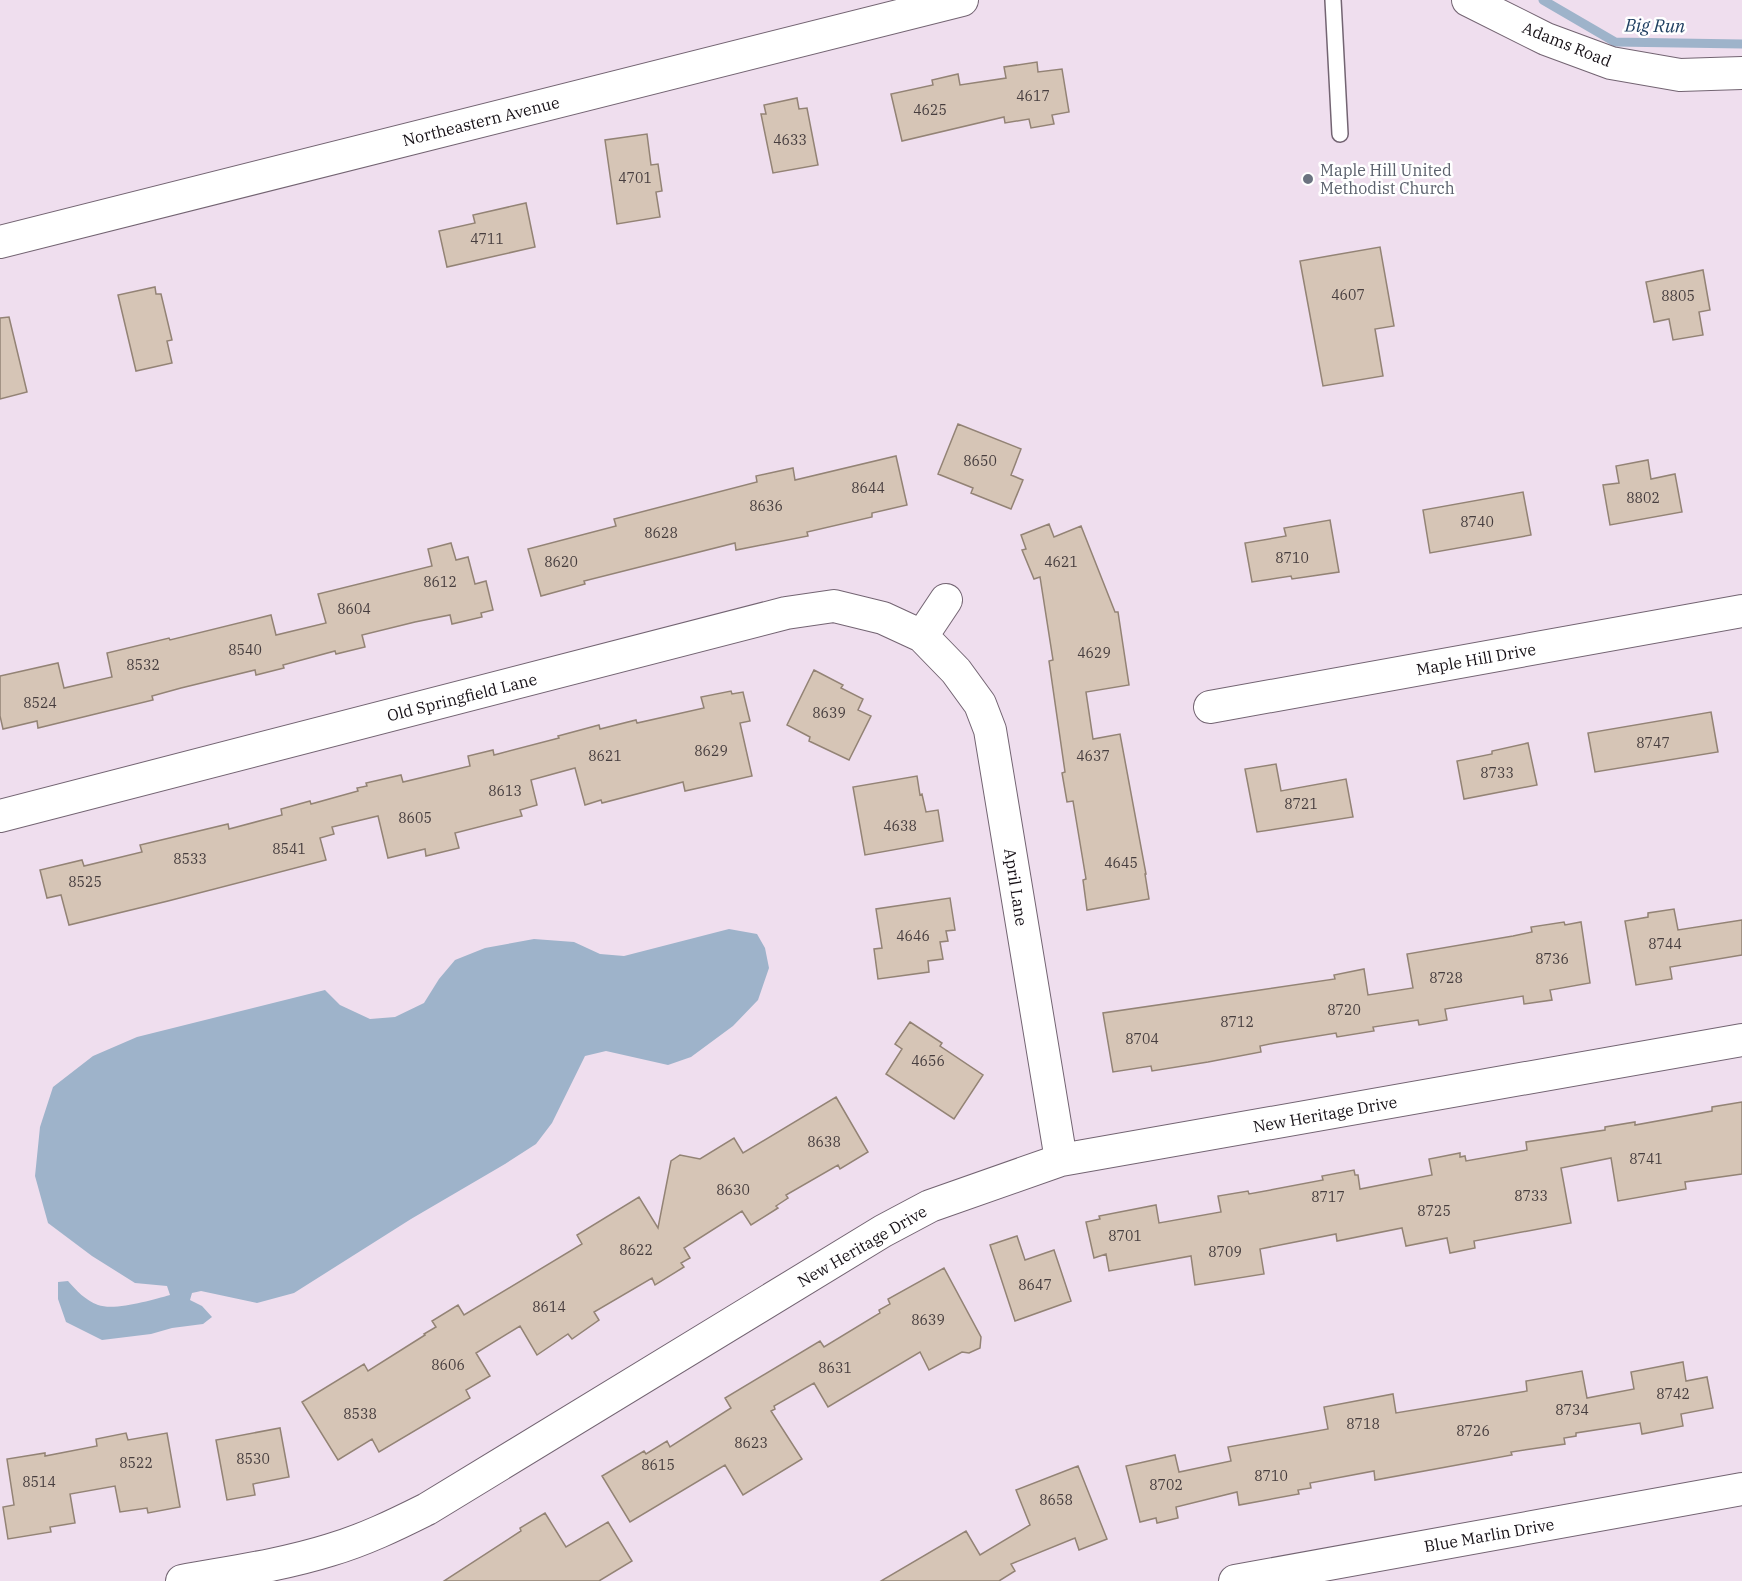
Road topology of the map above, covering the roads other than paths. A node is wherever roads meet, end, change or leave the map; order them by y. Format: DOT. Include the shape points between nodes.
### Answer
graph roads {
  1 [pos="962,0"];
  2 [pos="1333,0"];
  3 [pos="1468,0"];
  4 [pos="1742,74"];
  5 [pos="1340,134"];
  6 [pos="0,242"];
  7 [pos="946,600"];
  8 [pos="1742,611"];
  9 [pos="922,636"];
  10 [pos="1210,707"];
  11 [pos="0,816"];
  12 [pos="1742,1040"];
  13 [pos="1061,1160"];
  14 [pos="1742,1489"];
  15 [pos="182,1581"];
  16 [pos="1235,1581"];
  1 -- 6 [label="street, Northeastern Avenue"];
  2 -- 5 [label="lane"];
  3 -- 4 [label="street, Adams Road" via="1546,39 1611,63 1680,75"];
  7 -- 9 [label="street"];
  8 -- 10 [label="street, Maple Hill Drive"];
  9 -- 11 [label="street, Old Springfield Lane" via="883,618 834,606 786,614"];
  9 -- 13 [label="street, April Lane" via="956,671 980,704 990,730"];
  12 -- 13 [label="street, New Heritage Drive"];
  13 -- 15 [label="street, New Heritage Drive" via="930,1206 883,1231 427,1509 375,1534 290,1560"];
  14 -- 16 [label="street, Blue Marlin Drive"];
}
